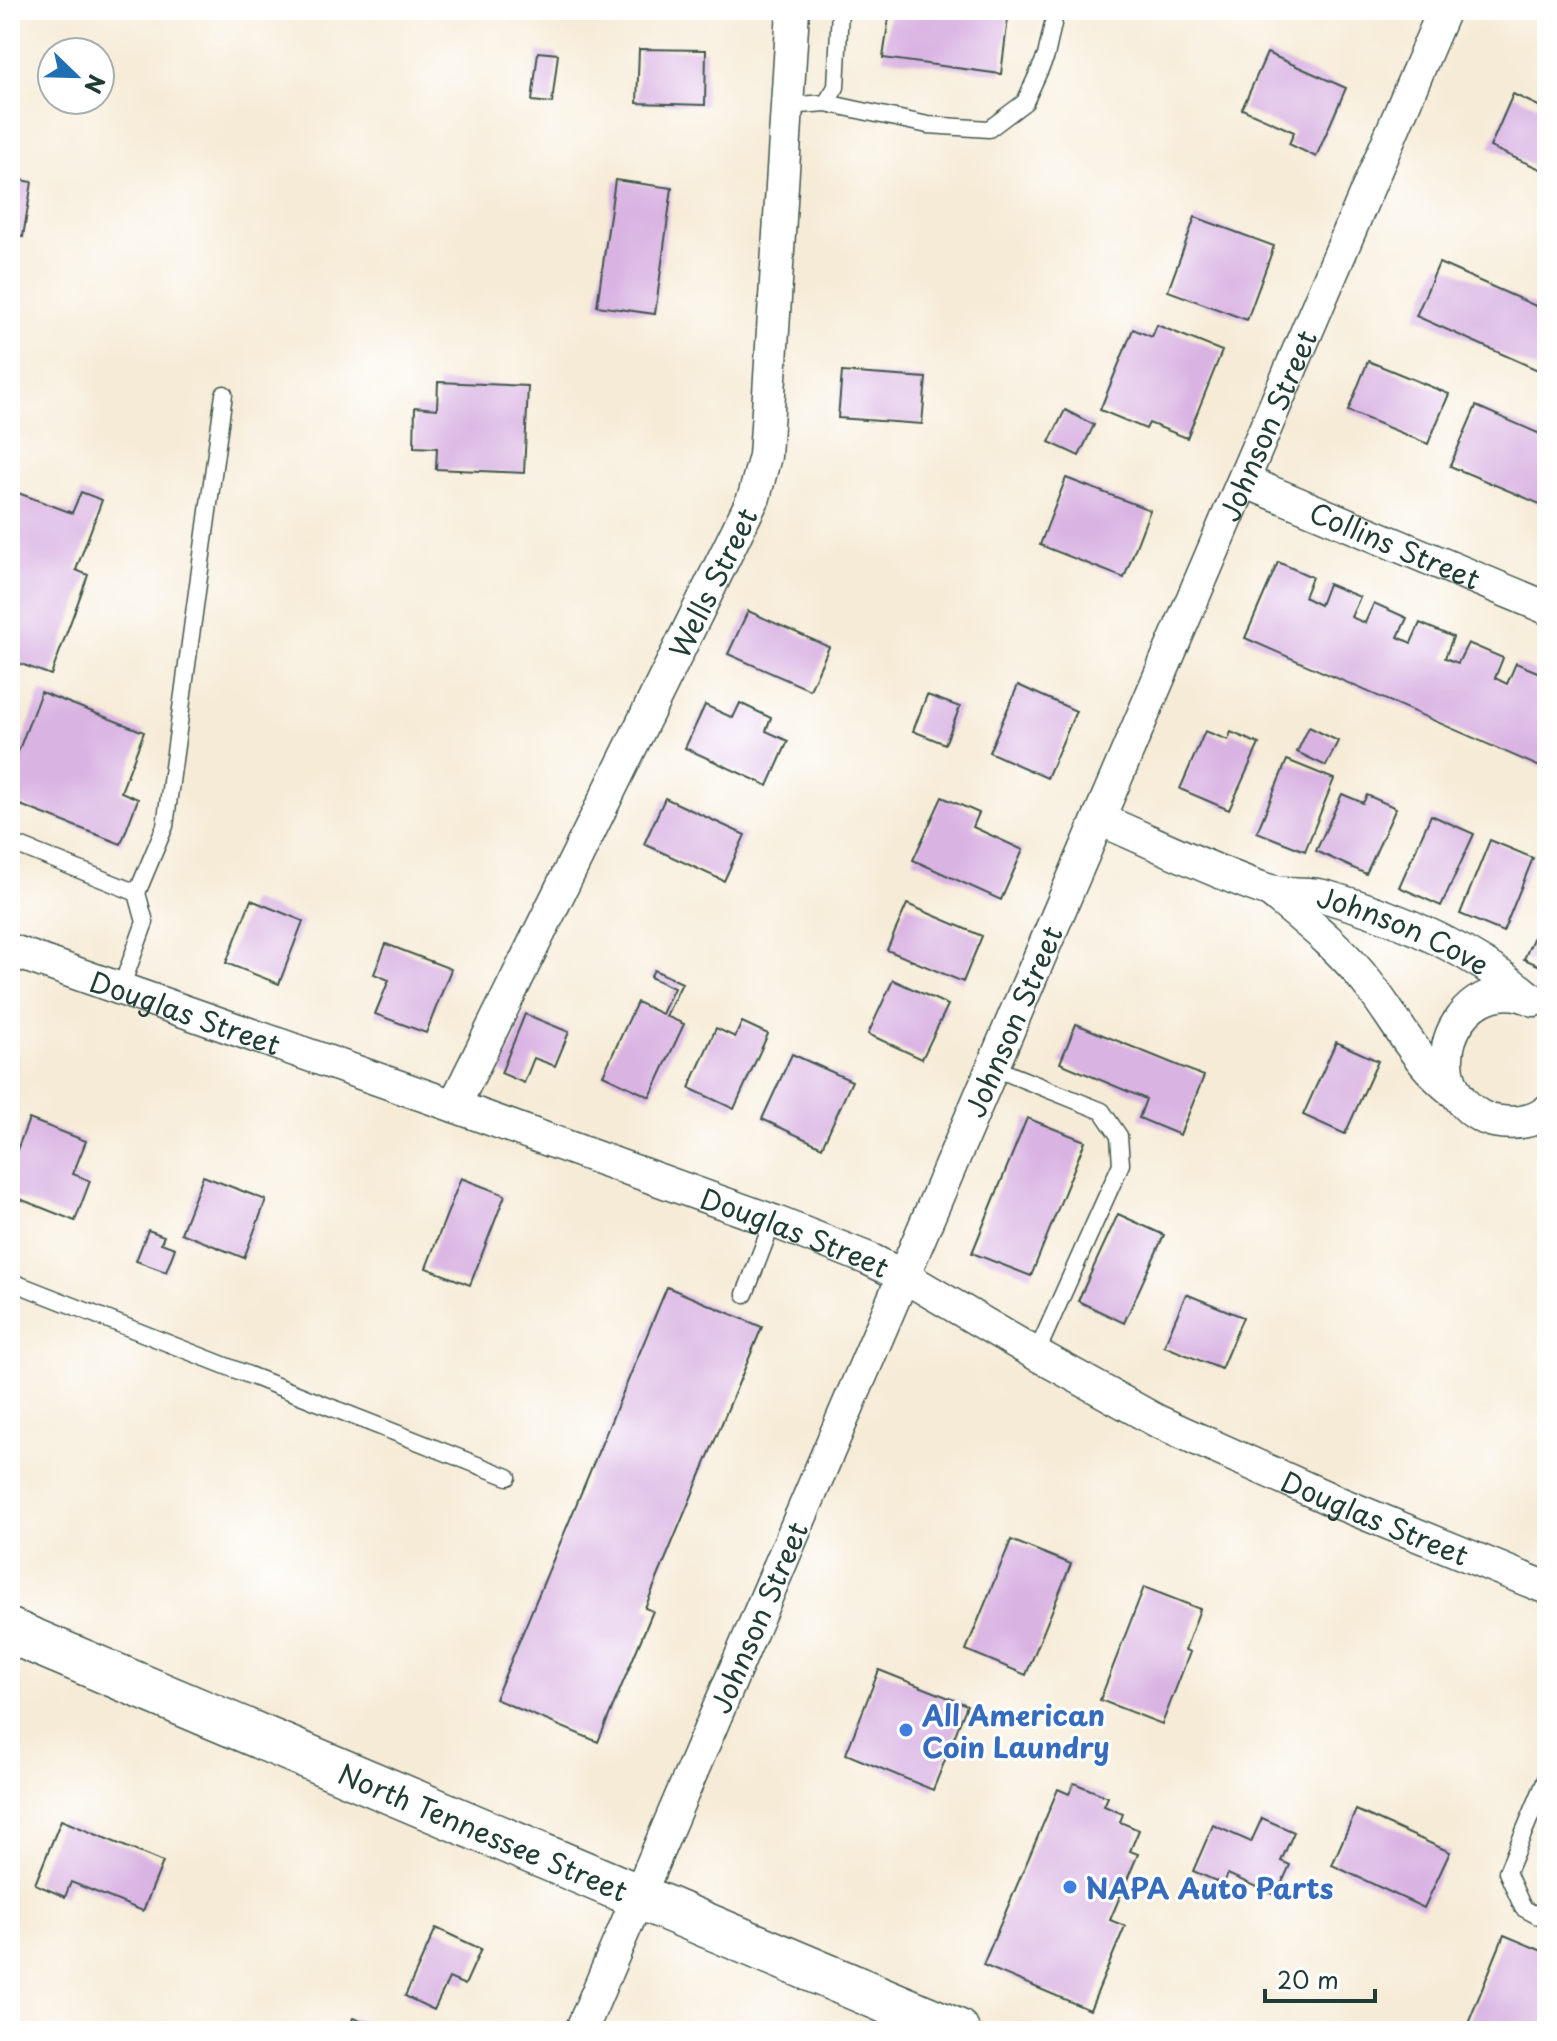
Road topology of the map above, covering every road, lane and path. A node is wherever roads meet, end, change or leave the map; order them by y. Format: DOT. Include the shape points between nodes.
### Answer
graph roads {
  1 [pos="793,10"];
  2 [pos="840,10"];
  3 [pos="1056,10"];
  4 [pos="1444,10"];
  5 [pos="826,103"];
  6 [pos="787,106"];
  7 [pos="224,394"];
  8 [pos="1244,481"];
  9 [pos="1547,608"];
  10 [pos="1099,819"];
  11 [pos="10,842"];
  12 [pos="1270,891"];
  13 [pos="137,893"];
  14 [pos="10,950"];
  15 [pos="121,988"];
  16 [pos="1537,1001"];
  17 [pos="992,1067"];
  18 [pos="1453,1091"];
  19 [pos="454,1106"];
  20 [pos="1547,1111"];
  21 [pos="773,1221"];
  22 [pos="905,1277"];
  23 [pos="10,1281"];
  24 [pos="745,1294"];
  25 [pos="1036,1354"];
  26 [pos="508,1477"];
  27 [pos="1547,1588"];
  28 [pos="10,1631"];
  29 [pos="1547,1777"];
  30 [pos="638,1895"];
  31 [pos="1547,1921"];
  32 [pos="581,2031"];
  33 [pos="957,2031"];
  1 -- 6 [label="street, Wells Street"];
  2 -- 5 [label="lane" via="836,87"];
  3 -- 5 [label="lane" via="1046,56 1025,102 989,129 928,125"];
  4 -- 8 [label="street, Johnson Street"];
  5 -- 6 [label="lane"];
  6 -- 19 [label="street, Wells Street" via="765,456 754,497"];
  7 -- 13 [label="lane" via="165,826"];
  8 -- 9 [label="street, Collins Street"];
  8 -- 10 [label="street, Johnson Street"];
  10 -- 12 [label="street, Johnson Cove"];
  10 -- 17 [label="street, Johnson Street"];
  11 -- 13 [label="lane"];
  12 -- 16 [label="street, Johnson Cove" via="1323,896 1399,923 1478,960"];
  12 -- 18 [label="street, Johnson Cove" via="1350,962 1431,1074"];
  13 -- 15 [label="lane" via="145,922"];
  14 -- 15 [label="street, Douglas Street"];
  15 -- 19 [label="street, Douglas Street"];
  16 -- 18 [label="street, Johnson Cove" via="1502,994 1478,1002 1459,1019 1447,1042 1446,1067"];
  17 -- 22 [label="street, Johnson Street"];
  17 -- 25 [label="lane" via="1102,1111 1119,1136 1121,1164"];
  18 -- 20 [label="street, Johnson Cove" via="1470,1111 1493,1122 1518,1124"];
  19 -- 21 [label="street, Douglas Street"];
  21 -- 22 [label="street, Douglas Street"];
  21 -- 24 [label="lane"];
  22 -- 25 [label="street, Douglas Street"];
  22 -- 30 [label="street, Johnson Street"];
  23 -- 26 [label="lane"];
  25 -- 27 [label="street, Douglas Street" via="1213,1447"];
  28 -- 30 [label="main road, North Tennessee Street"];
  29 -- 31 [label="lane" via="1507,1872 1523,1908"];
  30 -- 32 [label="street, Johnson Street"];
  30 -- 33 [label="main road, North Tennessee Street"];
}
